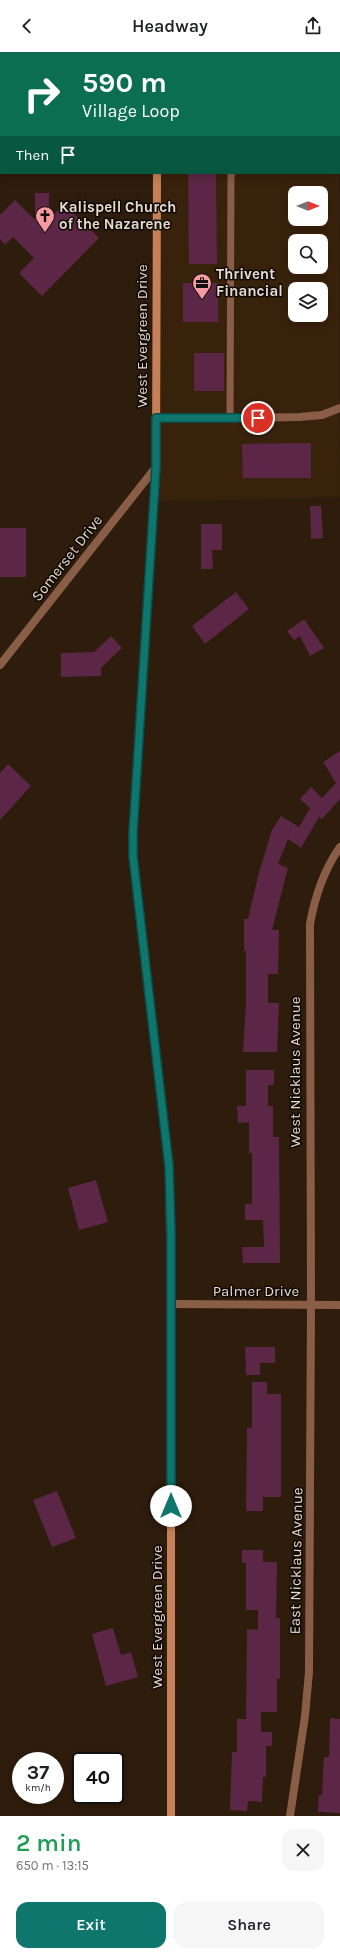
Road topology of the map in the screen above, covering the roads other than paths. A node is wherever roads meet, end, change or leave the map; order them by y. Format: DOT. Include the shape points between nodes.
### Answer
graph roads {
  1 [pos="157,174"];
  2 [pos="232,174"];
  3 [pos="340,408"];
  4 [pos="156,418"];
  5 [pos="230,418"];
  6 [pos="156,467"];
  7 [pos="0,665"];
  8 [pos="340,846"];
  9 [pos="171,1304"];
  10 [pos="311,1305"];
  11 [pos="340,1305"];
  12 [pos="171,1816"];
  13 [pos="290,1816"];
  1 -- 4 [label="street, West Evergreen Drive"];
  2 -- 5 [label="lane"];
  3 -- 5 [label="street" via="322,415"];
  4 -- 5 [label="street"];
  4 -- 6 [label="street, West Evergreen Drive"];
  6 -- 7 [label="street, Somerset Drive"];
  6 -- 9 [label="street, West Evergreen Drive" via="133,856 169,1166"];
  8 -- 10 [label="street, West Nicklaus Avenue" via="322,878 314,900 310,924"];
  9 -- 10 [label="street, Palmer Drive"];
  9 -- 12 [label="street, West Evergreen Drive"];
  10 -- 11 [label="street, Palmer Drive"];
  10 -- 13 [label="street, East Nicklaus Avenue" via="308,1672 305,1716"];
}
